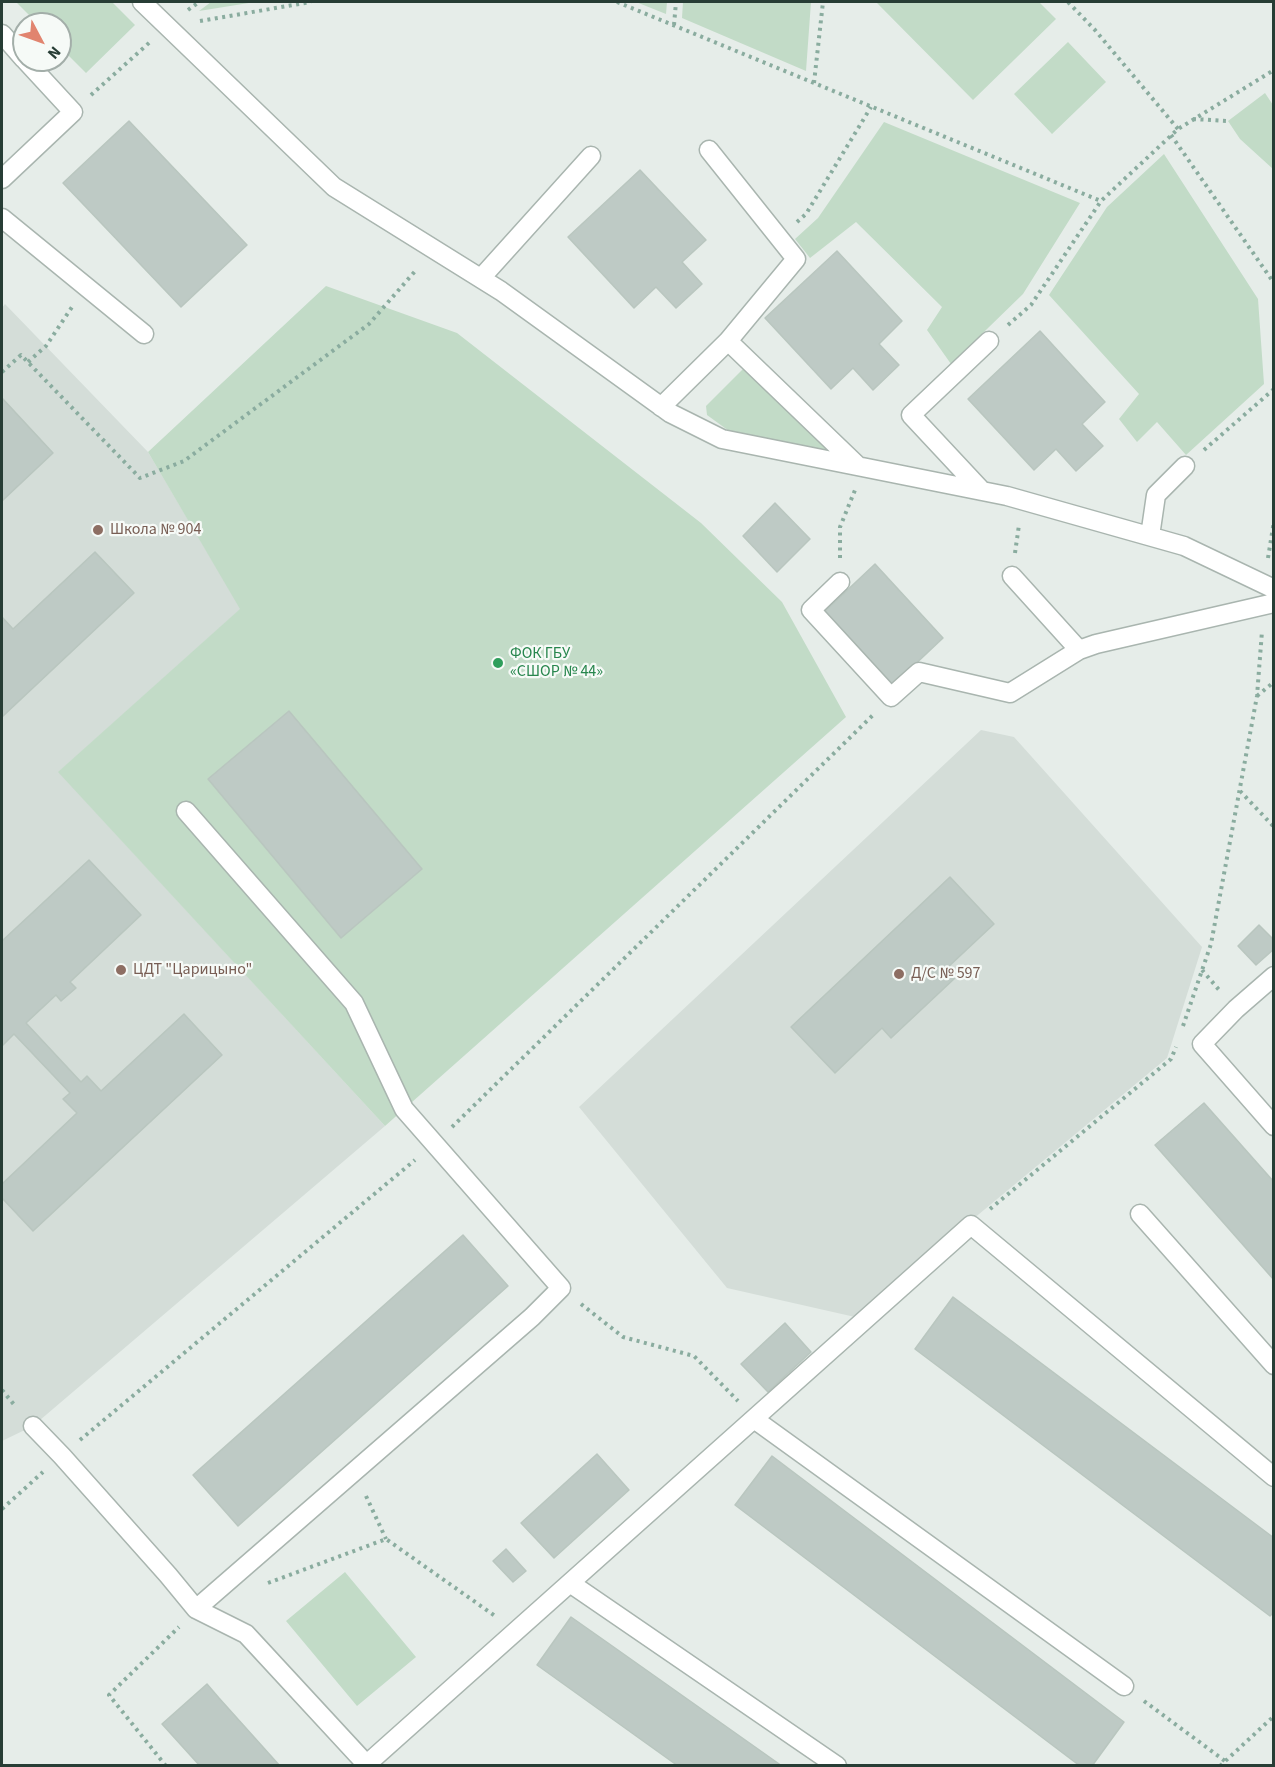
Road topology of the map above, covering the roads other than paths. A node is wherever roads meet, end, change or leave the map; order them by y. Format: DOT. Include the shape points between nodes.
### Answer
graph roads {
  1 [pos="142,2"];
  2 [pos="37,72"];
  3 [pos="709,150"];
  4 [pos="591,156"];
  5 [pos="2,179"];
  6 [pos="2,218"];
  7 [pos="481,278"];
  8 [pos="144,334"];
  9 [pos="729,341"];
  10 [pos="989,342"];
  11 [pos="661,407"];
  12 [pos="1185,466"];
  13 [pos="861,467"];
  14 [pos="982,491"];
  15 [pos="1150,536"];
  16 [pos="1012,576"];
  17 [pos="840,582"];
  18 [pos="1274,589"];
  19 [pos="1269,605"];
  20 [pos="1078,650"];
  21 [pos="186,811"];
  22 [pos="1274,976"];
  23 [pos="1274,1126"];
  24 [pos="1140,1214"];
  25 [pos="1274,1365"];
  26 [pos="754,1419"];
  27 [pos="33,1426"];
  28 [pos="1274,1477"];
  29 [pos="570,1583"];
  30 [pos="196,1610"];
  31 [pos="1124,1686"];
  32 [pos="368,1765"];
  33 [pos="837,1766"];
  1 -- 7 [label="lane" via="334,188"];
  2 -- 5 [label="lane" via="73,112"];
  3 -- 9 [label="lane" via="796,259"];
  4 -- 7 [label="lane"];
  6 -- 8 [label="lane"];
  7 -- 11 [label="lane"];
  9 -- 11 [label="lane"];
  9 -- 13 [label="lane"];
  10 -- 14 [label="lane" via="911,415"];
  11 -- 13 [label="lane" via="722,439"];
  12 -- 15 [label="lane" via="1156,495"];
  13 -- 14 [label="lane"];
  14 -- 15 [label="lane"];
  15 -- 18 [label="lane" via="1184,546"];
  16 -- 20 [label="lane"];
  17 -- 20 [label="lane" via="811,610 891,697 919,672 1010,693"];
  19 -- 20 [label="lane"];
  21 -- 30 [label="lane" via="354,1003 404,1108 561,1288"];
  22 -- 23 [label="lane" via="1202,1044"];
  24 -- 25 [label="lane"];
  26 -- 28 [label="lane" via="971,1225"];
  26 -- 29 [label="lane"];
  26 -- 31 [label="lane"];
  27 -- 30 [label="lane"];
  29 -- 32 [label="lane"];
  29 -- 33 [label="lane"];
  30 -- 32 [label="lane" via="246,1634"];
}
